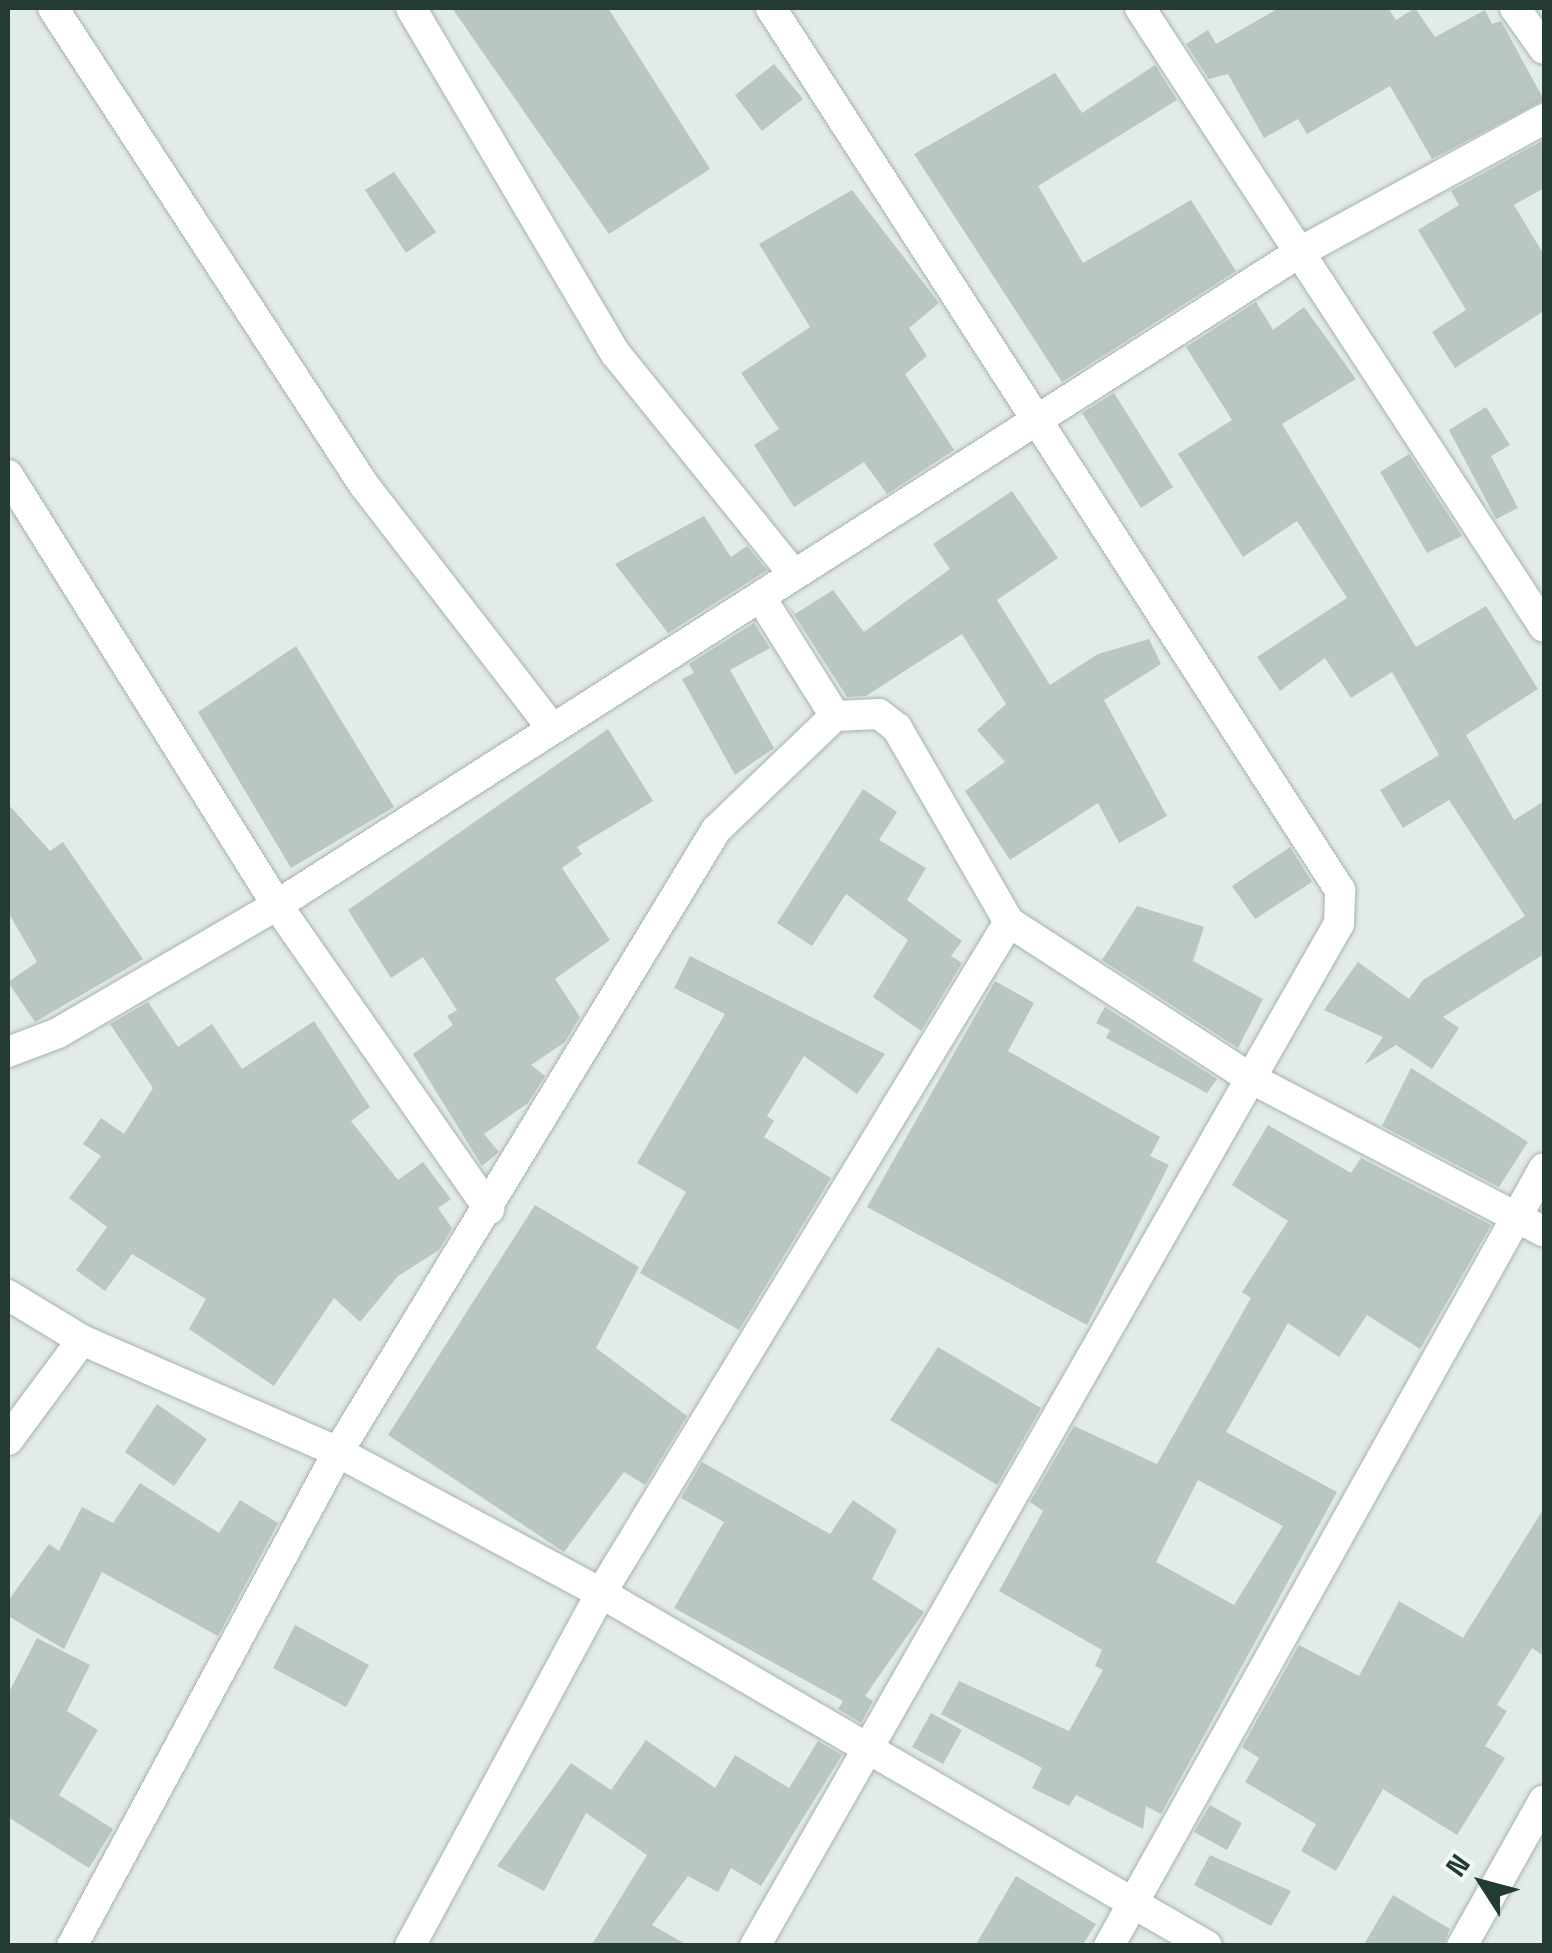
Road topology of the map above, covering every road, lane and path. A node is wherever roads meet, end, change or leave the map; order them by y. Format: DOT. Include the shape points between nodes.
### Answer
graph roads {
  1 [pos="53,8"];
  2 [pos="411,8"];
  3 [pos="771,8"];
  4 [pos="1140,8"];
  5 [pos="1515,8"];
  6 [pos="1544,49"];
  7 [pos="1544,119"];
  8 [pos="1300,252"];
  9 [pos="1046,422"];
  10 [pos="8,475"];
  11 [pos="792,573"];
  12 [pos="761,598"];
  13 [pos="1544,628"];
  14 [pos="836,716"];
  15 [pos="552,728"];
  16 [pos="277,905"];
  17 [pos="1010,922"];
  18 [pos="10,1046"];
  19 [pos="1250,1078"];
  20 [pos="1544,1168"];
  21 [pos="489,1208"];
  22 [pos="1533,1225"];
  23 [pos="8,1295"];
  24 [pos="82,1340"];
  25 [pos="8,1440"];
  26 [pos="338,1452"];
  27 [pos="601,1593"];
  28 [pos="870,1745"];
  29 [pos="1544,1800"];
  30 [pos="1134,1902"];
  31 [pos="72,1946"];
  32 [pos="410,1946"];
  33 [pos="755,1946"];
  34 [pos="1110,1946"];
  35 [pos="1207,1946"];
  36 [pos="1462,1946"];
  1 -- 15 [label="street" via="364,486"];
  2 -- 11 [label="street" via="616,354"];
  3 -- 9 [label="street"];
  4 -- 8 [label="street"];
  5 -- 6 [label="street"];
  7 -- 8 [label="street"];
  8 -- 9 [label="street"];
  8 -- 13 [label="street"];
  9 -- 11 [label="street"];
  9 -- 19 [label="street" via="1340,890 1338,924"];
  10 -- 16 [label="street"];
  11 -- 12 [label="street"];
  12 -- 14 [label="street"];
  12 -- 15 [label="street"];
  14 -- 17 [label="street" via="879,714 897,728"];
  14 -- 21 [label="street" via="716,830"];
  15 -- 16 [label="street"];
  16 -- 18 [label="street" via="58,1034"];
  16 -- 21 [label="street"];
  17 -- 19 [label="street"];
  17 -- 27 [label="street"];
  19 -- 22 [label="street"];
  19 -- 28 [label="street"];
  20 -- 22 [label="street"];
  21 -- 26 [label="street"];
  22 -- 30 [label="street"];
  23 -- 24 [label="street"];
  24 -- 25 [label="street"];
  24 -- 26 [label="street"];
  26 -- 27 [label="street"];
  26 -- 31 [label="street"];
  27 -- 28 [label="street"];
  27 -- 32 [label="street"];
  28 -- 30 [label="street"];
  28 -- 33 [label="street"];
  29 -- 36 [label="street"];
  30 -- 34 [label="street"];
  30 -- 35 [label="street"];
}
